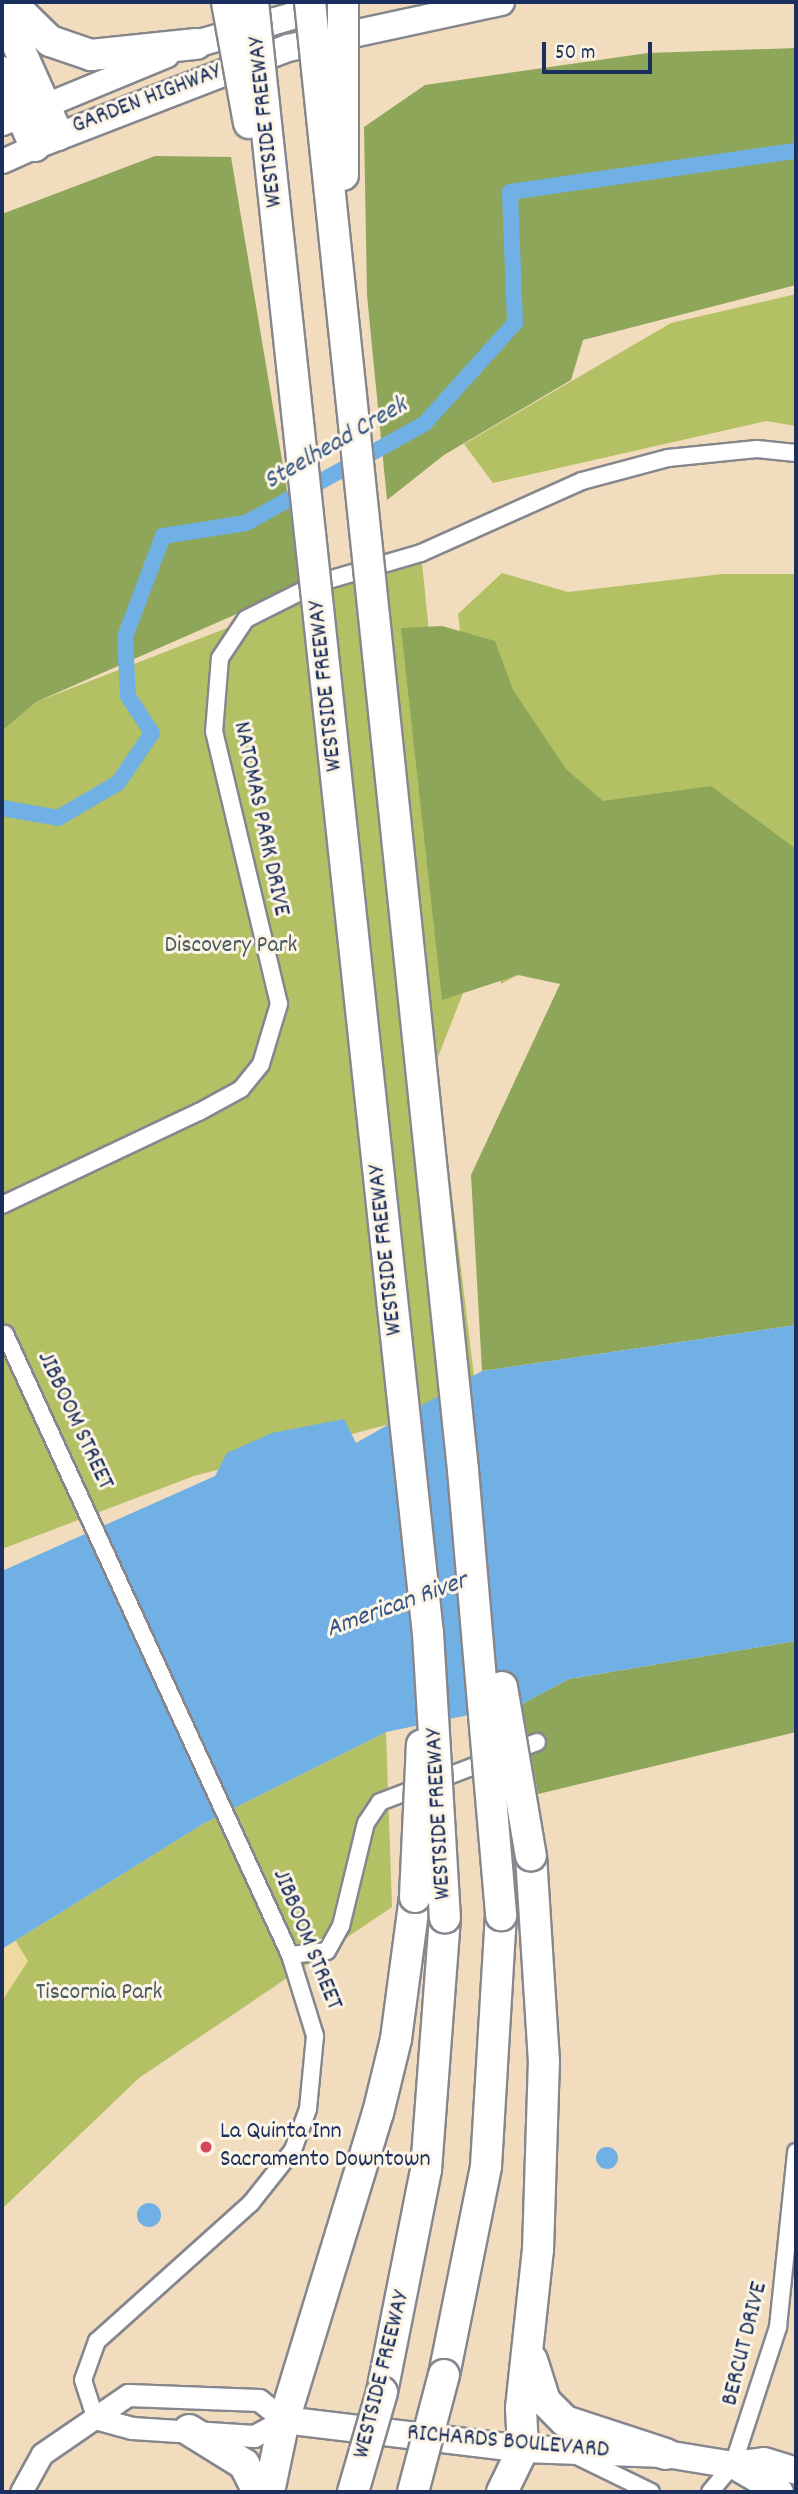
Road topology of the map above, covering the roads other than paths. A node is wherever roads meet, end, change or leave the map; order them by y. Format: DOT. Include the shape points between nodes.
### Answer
graph roads {
  1 [pos="10,2"];
  2 [pos="227,2"];
  3 [pos="253,2"];
  4 [pos="310,2"];
  5 [pos="342,2"];
  6 [pos="501,2"];
  7 [pos="2,10"];
  8 [pos="196,44"];
  9 [pos="2,72"];
  10 [pos="21,114"];
  11 [pos="46,140"];
  12 [pos="2,161"];
  13 [pos="341,302"];
  14 [pos="290,350"];
  15 [pos="796,453"];
  16 [pos="2,1205"];
  17 [pos="5,1334"];
  18 [pos="463,1470"];
  19 [pos="428,1633"];
  20 [pos="537,1742"];
  21 [pos="290,1955"];
  22 [pos="796,2152"];
  23 [pos="530,2350"];
  24 [pos="95,2418"];
  25 [pos="284,2420"];
  26 [pos="189,2430"];
  27 [pos="523,2449"];
  28 [pos="568,2452"];
  29 [pos="666,2454"];
  30 [pos="733,2465"];
  31 [pos="796,2471"];
  32 [pos="21,2492"];
  33 [pos="258,2492"];
  34 [pos="269,2492"];
  35 [pos="353,2492"];
  36 [pos="413,2492"];
  37 [pos="502,2492"];
  38 [pos="651,2492"];
  39 [pos="710,2492"];
  40 [pos="780,2492"];
  1 -- 8 [label="highway" via="50,41 91,55"];
  2 -- 14 [label="highway, bridge"];
  3 -- 14 [label="highway, WESTSIDE FREEWAY, bridge"];
  4 -- 13 [label="highway, bridge"];
  5 -- 8 [label="main road, GARDEN HIGHWAY"];
  5 -- 13 [label="highway, bridge"];
  6 -- 11 [label="main road, GARDEN HIGHWAY" via="288,48"];
  7 -- 10 [label="highway"];
  8 -- 10 [label="main road, GARDEN HIGHWAY"];
  9 -- 10 [label="highway"];
  10 -- 11 [label="highway"];
  11 -- 12 [label="main road, GARDEN HIGHWAY"];
  13 -- 18 [label="highway, bridge"];
  14 -- 19 [label="highway, WESTSIDE FREEWAY, bridge"];
  15 -- 16 [label="street, NATOMAS PARK DRIVE" via="757,449 668,458 582,481 421,553 318,583 246,619 220,658 214,732 279,1004 261,1065 241,1089 200,1112"];
  17 -- 21 [label="street, JIBBOOM STREET"];
  18 -- 23 [label="highway, bridge" via="531,1856 544,2062"];
  18 -- 36 [label="highway, bridge" via="501,1915 486,2166 444,2375"];
  19 -- 25 [label="highway, bridge" via="415,1897 396,2039 378,2113"];
  19 -- 35 [label="highway, WESTSIDE FREEWAY, bridge" via="445,1917 426,2170 382,2392"];
  20 -- 21 [label="street" via="373,1809 334,1939 314,1952"];
  21 -- 24 [label="street, JIBBOOM STREET" via="315,2036 313,2081 298,2139 251,2203 97,2341 83,2381"];
  22 -- 30 [label="street, BERCUT DRIVE" via="783,2308"];
  23 -- 27 [label="highway"];
  23 -- 29 [label="highway" via="540,2389 559,2416"];
  24 -- 25 [label="street" via="128,2395 259,2399"];
  24 -- 26 [label="street"];
  24 -- 32 [label="street" via="43,2454"];
  25 -- 26 [label="street" via="254,2436"];
  25 -- 27 [label="main road, RICHARDS BOULEVARD"];
  25 -- 34 [label="highway"];
  26 -- 33 [label="highway" via="244,2464"];
  27 -- 28 [label="main road, RICHARDS BOULEVARD"];
  27 -- 37 [label="highway"];
  28 -- 29 [label="main road, RICHARDS BOULEVARD"];
  28 -- 38 [label="street"];
  29 -- 30 [label="main road, RICHARDS BOULEVARD"];
  30 -- 31 [label="main road, RICHARDS BOULEVARD" via="764,2461"];
  30 -- 39 [label="street, BERCUT DRIVE"];
  30 -- 40 [label="main road, RICHARDS BOULEVARD"];
}
